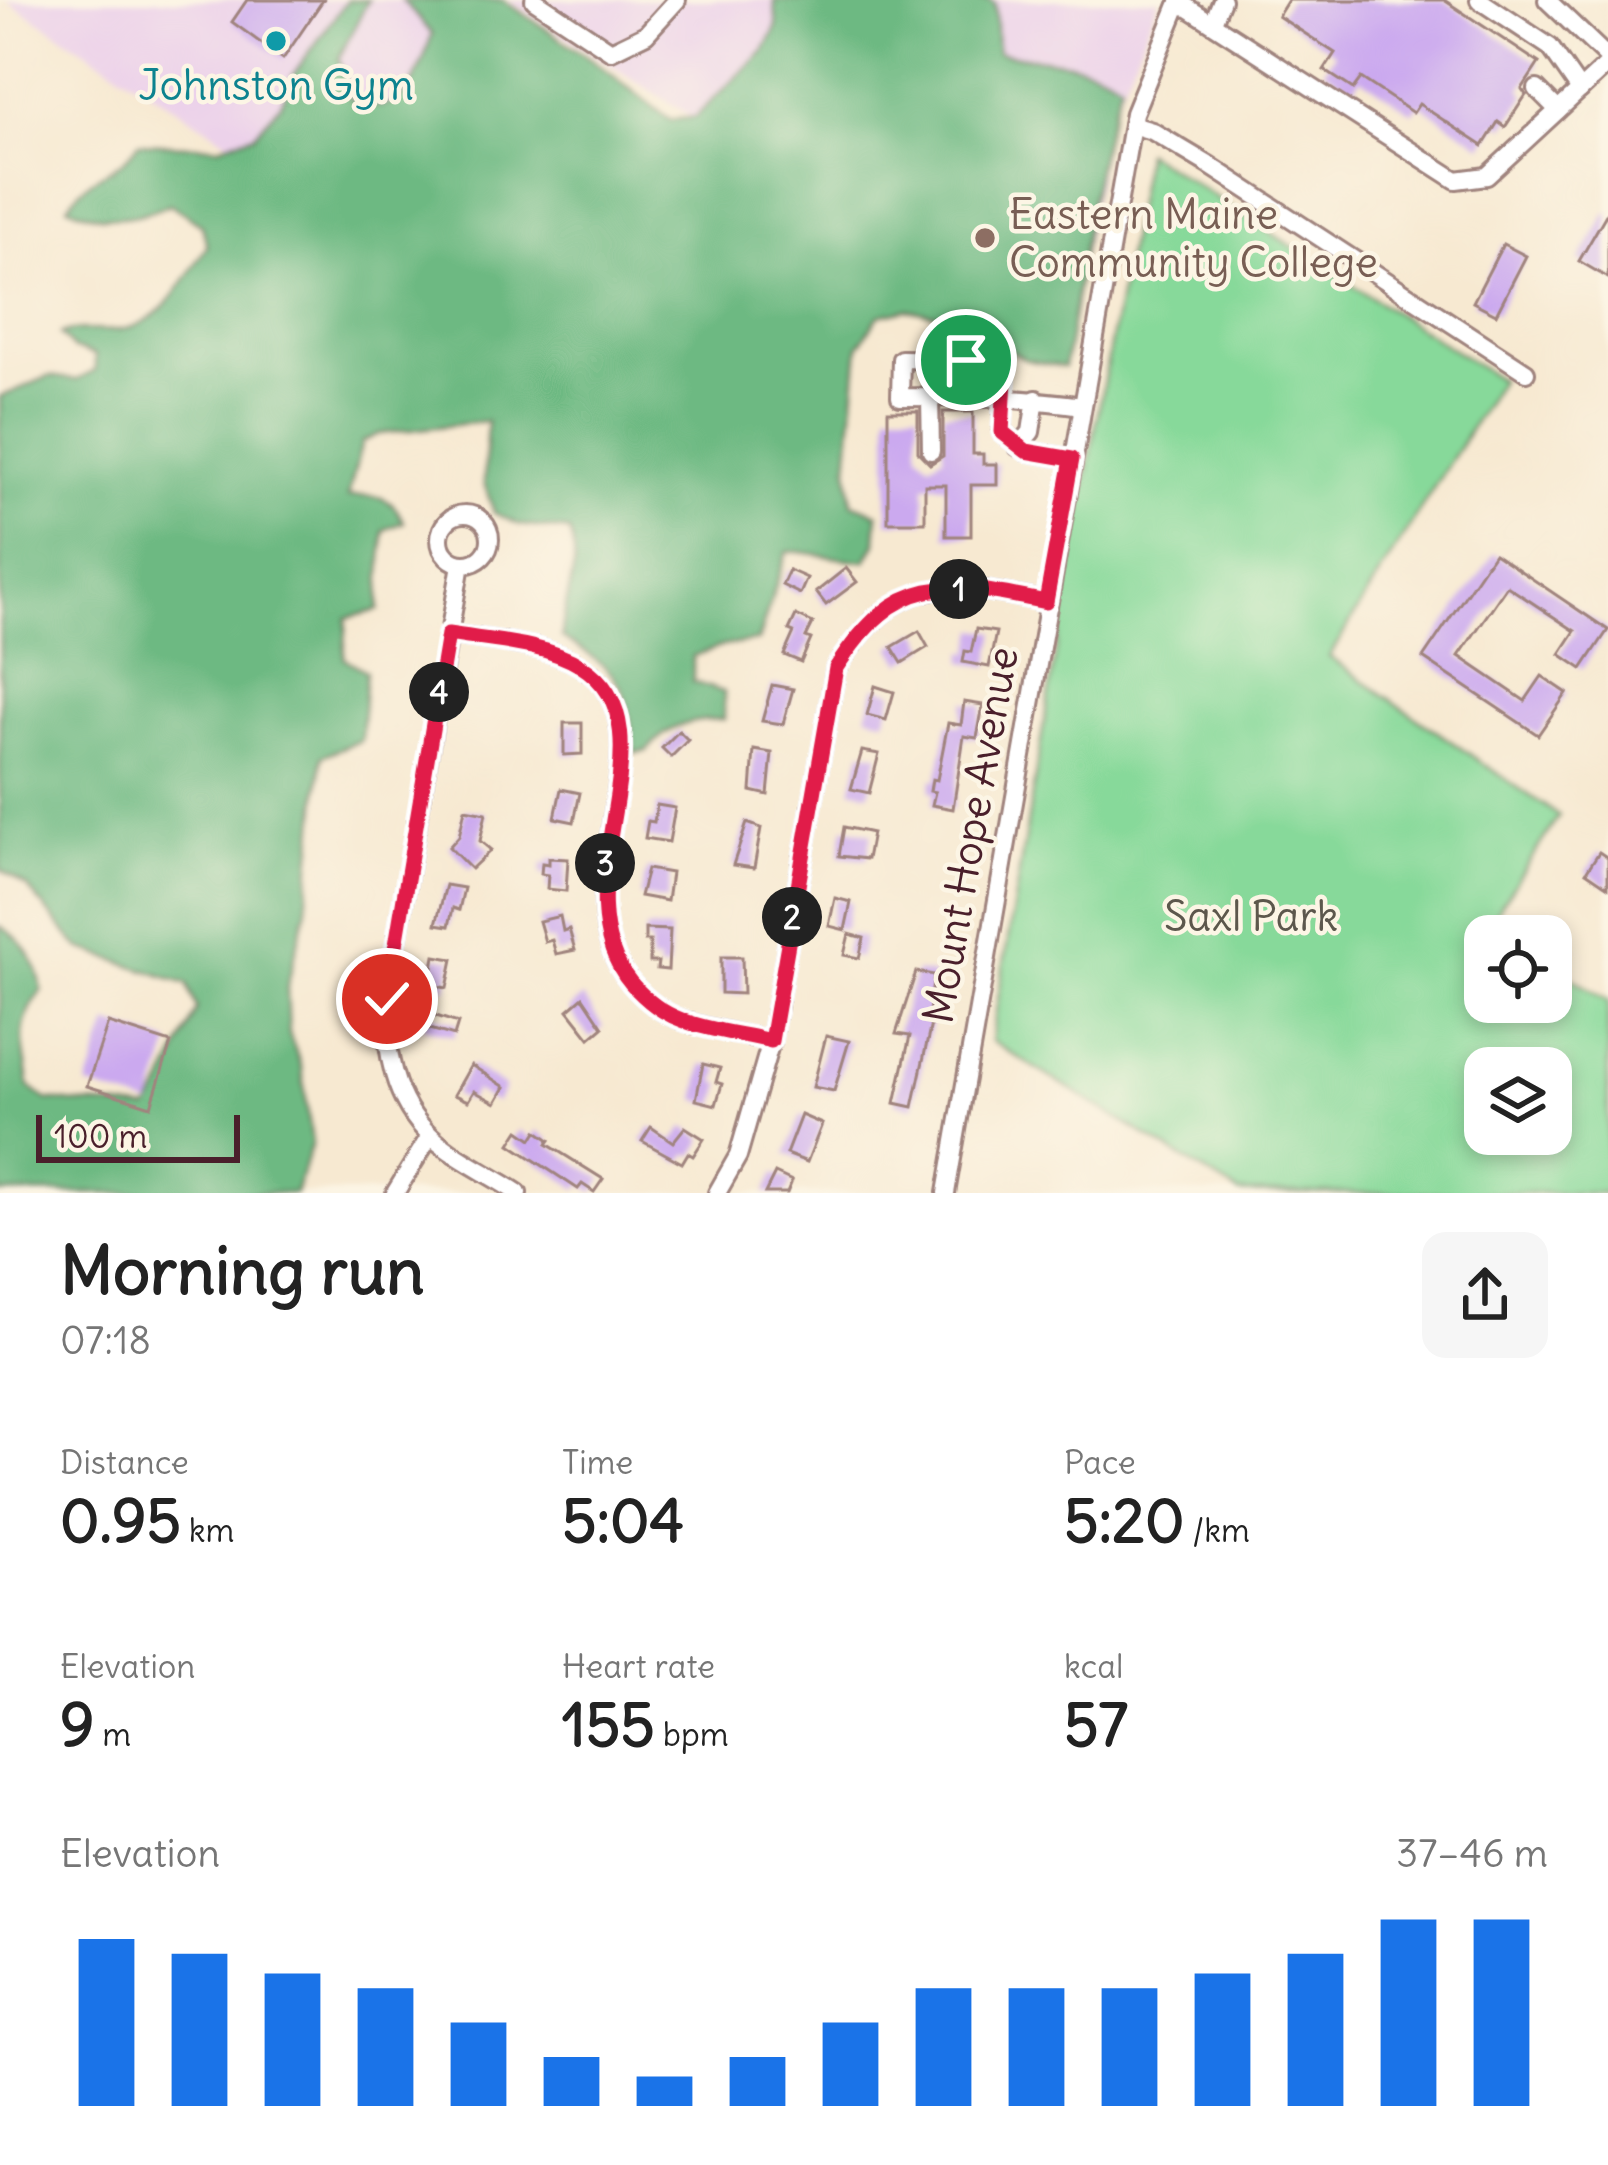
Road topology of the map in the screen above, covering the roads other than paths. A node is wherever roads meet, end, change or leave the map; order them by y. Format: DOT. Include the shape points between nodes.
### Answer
graph roads {
  1 [pos="534,0"];
  2 [pos="676,0"];
  3 [pos="1222,0"];
  4 [pos="1479,0"];
  5 [pos="1547,0"];
  6 [pos="1180,1"];
  7 [pos="1213,22"];
  8 [pos="1608,61"];
  9 [pos="1537,89"];
  10 [pos="1580,90"];
  11 [pos="1558,110"];
  12 [pos="1132,125"];
  13 [pos="1526,372"];
  14 [pos="930,397"];
  15 [pos="1004,398"];
  16 [pos="1036,399"];
  17 [pos="1082,406"];
  18 [pos="1018,447"];
  19 [pos="931,451"];
  20 [pos="1072,459"];
  21 [pos="461,564"];
  22 [pos="1046,602"];
  23 [pos="448,634"];
  24 [pos="771,1041"];
  25 [pos="430,1136"];
  26 [pos="394,1193"];
  27 [pos="518,1193"];
  28 [pos="717,1193"];
  29 [pos="946,1193"];
  1 -- 2 [label="street" via="611,51 646,34"];
  3 -- 7 [label="street"];
  4 -- 10 [label="street" via="1550,47"];
  5 -- 8 [label="street"];
  6 -- 7 [label="street"];
  6 -- 12 [label="street, Mount Hope Avenue"];
  7 -- 11 [label="street" via="1456,181 1487,176"];
  8 -- 10 [label="street"];
  9 -- 11 [label="street"];
  10 -- 11 [label="street"];
  12 -- 13 [label="street" via="1209,165"];
  12 -- 17 [label="street, Mount Hope Avenue"];
  14 -- 15 [label="street"];
  14 -- 15 [label="street" via="900,397 901,359 966,360 1005,380"];
  14 -- 19 [label="street"];
  15 -- 16 [label="street"];
  15 -- 18 [label="street" via="1002,432"];
  16 -- 17 [label="street"];
  16 -- 18 [label="street" via="1031,432"];
  17 -- 20 [label="street, Mount Hope Avenue"];
  18 -- 20 [label="street"];
  20 -- 22 [label="street, Mount Hope Avenue"];
  21 -- 23 [label="street"];
  22 -- 24 [label="street" via="982,589 925,589 872,621 836,668"];
  22 -- 29 [label="street, Mount Hope Avenue"];
  23 -- 24 [label="street" via="550,652 599,683 622,731 601,899 612,956 662,1010"];
  23 -- 25 [label="street" via="385,1035 390,1066"];
  24 -- 28 [label="street" via="745,1136"];
  25 -- 26 [label="street"];
  25 -- 27 [label="street"];
}
